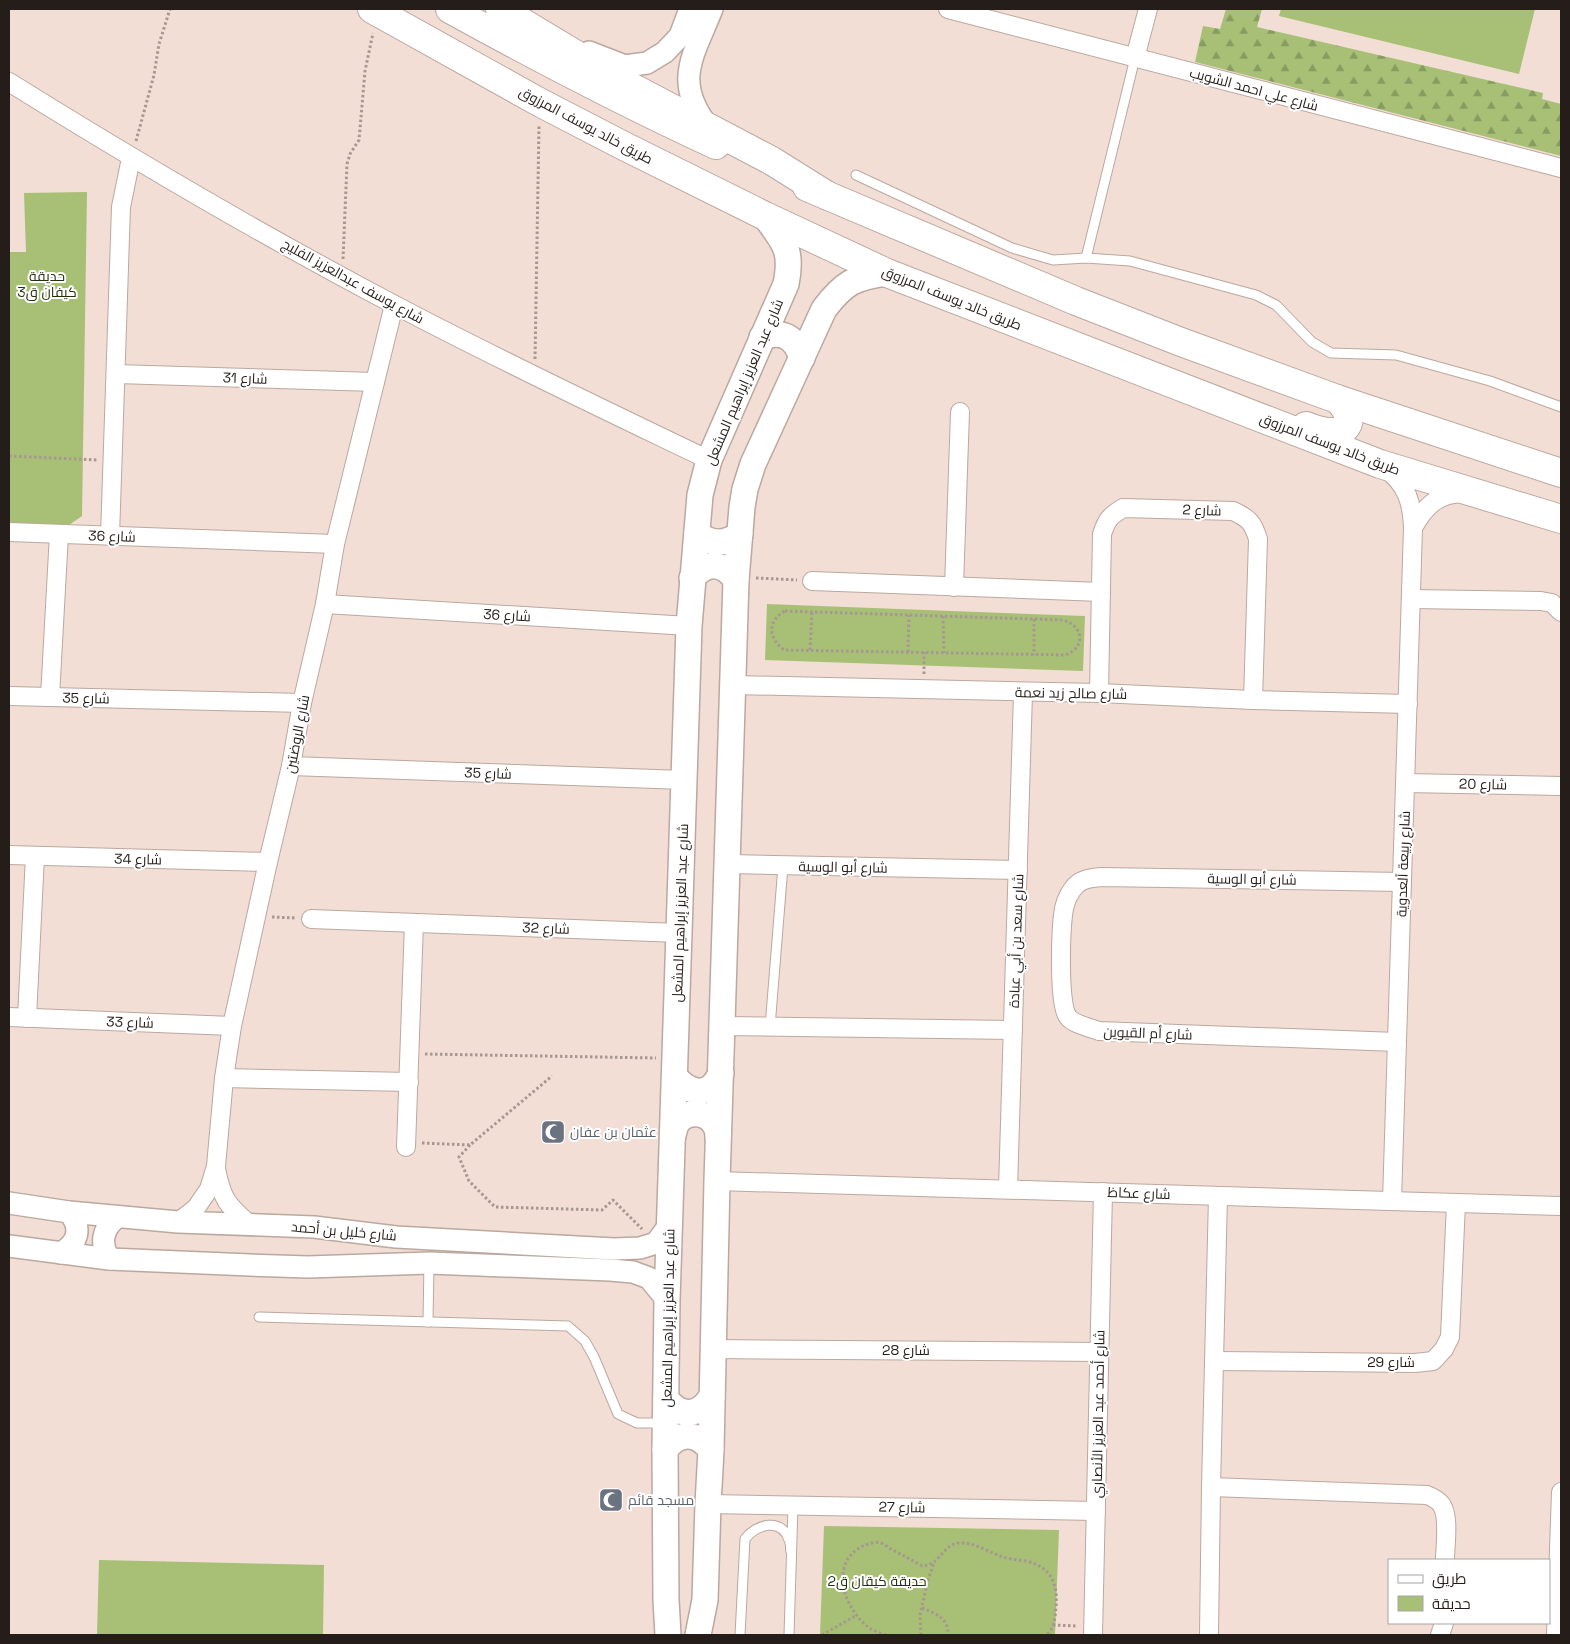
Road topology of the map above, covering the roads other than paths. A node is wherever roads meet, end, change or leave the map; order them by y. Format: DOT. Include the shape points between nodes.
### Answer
graph roads {
  1 [pos="450,9"];
  2 [pos="690,9"];
  3 [pos="712,9"];
  4 [pos="948,9"];
  5 [pos="1148,9"];
  6 [pos="375,11"];
  7 [pos="510,15"];
  8 [pos="1135,58"];
  9 [pos="9,82"];
  10 [pos="712,131"];
  11 [pos="131,158"];
  12 [pos="1561,168"];
  13 [pos="856,175"];
  14 [pos="828,196"];
  15 [pos="765,216"];
  16 [pos="1086,258"];
  17 [pos="887,273"];
  18 [pos="394,305"];
  19 [pos="762,337"];
  20 [pos="802,358"];
  21 [pos="1136,370"];
  22 [pos="116,374"];
  23 [pos="375,382"];
  24 [pos="1337,399"];
  25 [pos="1561,407"];
  26 [pos="960,412"];
  27 [pos="709,460"];
  28 [pos="1380,464"];
  29 [pos="1561,473"];
  30 [pos="1472,493"];
  31 [pos="1561,519"];
  32 [pos="1413,528"];
  33 [pos="9,532"];
  34 [pos="697,533"];
  35 [pos="59,534"];
  36 [pos="740,534"];
  37 [pos="110,536"];
  38 [pos="335,544"];
  39 [pos="692,578"];
  40 [pos="737,578"];
  41 [pos="812,581"];
  42 [pos="954,586"];
  43 [pos="1101,592"];
  44 [pos="1411,599"];
  45 [pos="325,604"];
  46 [pos="1561,612"];
  47 [pos="689,626"];
  48 [pos="734,685"];
  49 [pos="1024,693"];
  50 [pos="1098,693"];
  51 [pos="9,696"];
  52 [pos="50,697"];
  53 [pos="1253,700"];
  54 [pos="302,703"];
  55 [pos="1408,704"];
  56 [pos="291,766"];
  57 [pos="684,780"];
  58 [pos="1405,783"];
  59 [pos="1561,786"];
  60 [pos="9,856"];
  61 [pos="35,856"];
  62 [pos="268,862"];
  63 [pos="728,864"];
  64 [pos="783,866"];
  65 [pos="1018,870"];
  66 [pos="1102,877"];
  67 [pos="1402,882"];
  68 [pos="311,919"];
  69 [pos="414,923"];
  70 [pos="679,933"];
  71 [pos="9,1017"];
  72 [pos="27,1018"];
  73 [pos="232,1026"];
  74 [pos="722,1026"];
  75 [pos="770,1027"];
  76 [pos="1013,1030"];
  77 [pos="1397,1042"];
  78 [pos="676,1068"];
  79 [pos="721,1073"];
  80 [pos="224,1078"];
  81 [pos="409,1082"];
  82 [pos="673,1135"];
  83 [pos="718,1137"];
  84 [pos="406,1145"];
  85 [pos="216,1166"];
  86 [pos="717,1181"];
  87 [pos="1008,1189"];
  88 [pos="1103,1192"];
  89 [pos="1218,1196"];
  90 [pos="1392,1201"];
  91 [pos="9,1203"];
  92 [pos="1456,1203"];
  93 [pos="1561,1206"];
  94 [pos="68,1212"];
  95 [pos="117,1217"];
  96 [pos="178,1222"];
  97 [pos="249,1224"];
  98 [pos="332,1230"];
  99 [pos="663,1233"];
  100 [pos="9,1246"];
  101 [pos="61,1253"];
  102 [pos="109,1259"];
  103 [pos="430,1263"];
  104 [pos="333,1266"];
  105 [pos="667,1300"];
  106 [pos="259,1317"];
  107 [pos="428,1322"];
  108 [pos="713,1349"];
  109 [pos="1100,1352"];
  110 [pos="1214,1361"];
  111 [pos="712,1396"];
  112 [pos="666,1399"];
  113 [pos="665,1423"];
  114 [pos="665,1450"];
  115 [pos="711,1450"];
  116 [pos="1211,1487"];
  117 [pos="1561,1492"];
  118 [pos="708,1504"];
  119 [pos="770,1505"];
  120 [pos="794,1506"];
  121 [pos="1096,1510"];
  122 [pos="1561,1522"];
  123 [pos="770,1525"];
  124 [pos="791,1552"];
  125 [pos="1445,1559"];
  126 [pos="666,1600"];
  127 [pos="705,1600"];
  128 [pos="1093,1631"];
  129 [pos="668,1635"];
  130 [pos="698,1635"];
  131 [pos="740,1635"];
  132 [pos="789,1635"];
  133 [pos="1209,1635"];
  134 [pos="1556,1635"];
  1 -- 14 [label="main road" via="637,108"];
  2 -- 7 [label="street" via="680,36 665,52 647,63 625,66"];
  3 -- 10 [label="street" via="690,64 688,83 700,116"];
  4 -- 8 [label="street, شارع علي احمد الشويب"];
  5 -- 8 [label="street"];
  6 -- 15 [label="main road, طريق خالد يوسف المرزوق" via="539,102"];
  7 -- 10 [label="main road" via="618,80"];
  8 -- 12 [label="street, شارع علي احمد الشويب"];
  8 -- 16 [label="lane"];
  9 -- 11 [label="street, شارع يوسف عبدالعزيز الفليج"];
  10 -- 14 [label="main road" via="772,161"];
  11 -- 18 [label="street, شارع يوسف عبدالعزيز الفليج"];
  11 -- 22 [label="street" via="121,207"];
  13 -- 16 [label="lane" via="1012,248 1053,260"];
  14 -- 24 [label="main road" via="1076,301"];
  15 -- 17 [label="main road, طريق خالد يوسف المرزوق"];
  15 -- 19 [label="main road, شارع عبد العزيز إبراهيم المشعل" via="784,243 789,267 786,284"];
  16 -- 25 [label="lane" via="1130,261 1256,295 1276,304 1312,342 1331,354 1396,355 1490,381"];
  17 -- 20 [label="main road" via="865,275 849,282 836,294 824,309"];
  17 -- 21 [label="main road, طريق خالد يوسف المرزوق"];
  18 -- 23 [label="street, شارع الروضتين"];
  18 -- 27 [label="street, شارع يوسف عبدالعزيز الفليج" via="534,377"];
  19 -- 20 [label="main road" via="772,334 788,337 799,348"];
  19 -- 27 [label="main road, شارع عبد العزيز إبراهيم المشعل"];
  20 -- 36 [label="main road" via="753,464 745,489"];
  21 -- 24 [label="main road" via="1210,389 1327,432 1339,431 1348,420 1345,406"];
  21 -- 28 [label="main road, طريق خالد يوسف المرزوق"];
  22 -- 23 [label="street, شارع 31"];
  22 -- 37 [label="street"];
  23 -- 38 [label="street, شارع الروضتين"];
  24 -- 29 [label="main road"];
  26 -- 42 [label="street"];
  27 -- 34 [label="main road, شارع عبد العزيز إبراهيم المشعل" via="700,495"];
  28 -- 30 [label="main road, طريق خالد يوسف المرزوق"];
  28 -- 32 [label="street, شارع ربيعة آلعدوية" via="1406,491 1412,509"];
  30 -- 31 [label="main road, طريق خالد يوسف المرزوق"];
  30 -- 32 [label="street" via="1453,493 1436,500 1422,511"];
  32 -- 44 [label="street, شارع ربيعة آلعدوية"];
  33 -- 35 [label="street, شارع 36"];
  34 -- 36 [label="main road" via="710,542 718,543"];
  34 -- 39 [label="main road, شارع عبد العزيز إبراهيم المشعل"];
  35 -- 37 [label="street, شارع 36"];
  35 -- 52 [label="street, شارع 35"];
  36 -- 40 [label="main road"];
  37 -- 38 [label="street, شارع 36"];
  38 -- 45 [label="street, شارع الروضتين"];
  39 -- 40 [label="main road" via="698,571 715,566 724,568"];
  39 -- 47 [label="main road, شارع عبد العزيز إبراهيم المشعل"];
  40 -- 48 [label="main road"];
  41 -- 42 [label="street"];
  42 -- 43 [label="street"];
  43 -- 50 [label="street, شارع 2"];
  43 -- 53 [label="street, شارع 2" via="1102,534 1112,515 1123,508 1233,511 1245,517 1254,526 1258,539"];
  44 -- 46 [label="street" via="1541,601 1552,604"];
  44 -- 55 [label="street, شارع ربيعة آلعدوية"];
  45 -- 47 [label="street, شارع 36"];
  45 -- 54 [label="street, شارع الروضتين"];
  47 -- 57 [label="main road, شارع عبد العزيز إبراهيم المشعل"];
  48 -- 49 [label="street, شارع صالح زيد نعمة"];
  48 -- 63 [label="main road"];
  49 -- 50 [label="street, شارع صالح زيد نعمة"];
  49 -- 65 [label="street, شارع سعد بن أبي عبادة"];
  50 -- 53 [label="street, شارع صالح زيد نعمة"];
  51 -- 52 [label="street, شارع 35"];
  52 -- 54 [label="street, شارع 35"];
  53 -- 55 [label="street, شارع صالح زيد نعمة"];
  54 -- 56 [label="street, شارع الروضتين"];
  55 -- 58 [label="street, شارع ربيعة آلعدوية"];
  56 -- 57 [label="street, شارع 35"];
  56 -- 62 [label="street, شارع الروضتين"];
  57 -- 70 [label="main road, شارع عبد العزيز إبراهيم المشعل"];
  58 -- 59 [label="street, شارع 20"];
  58 -- 67 [label="street, شارع ربيعة آلعدوية"];
  60 -- 61 [label="street, شارع 34"];
  61 -- 62 [label="street, شارع 34"];
  61 -- 72 [label="street"];
  62 -- 73 [label="street, شارع الروضتين"];
  63 -- 64 [label="street, شارع أبو الوسية"];
  63 -- 74 [label="main road"];
  64 -- 65 [label="street, شارع أبو الوسية"];
  64 -- 75 [label="lane"];
  65 -- 76 [label="street, شارع سعد بن أبي عبادة"];
  66 -- 67 [label="street, شارع أبو الوسية"];
  66 -- 77 [label="street, شارع أم القيوين" via="1085,879 1073,887 1066,898 1063,915 1062,1003 1068,1017 1081,1025 1099,1031"];
  67 -- 77 [label="street, شارع ربيعة آلعدوية"];
  68 -- 69 [label="street, شارع 32"];
  69 -- 70 [label="street, شارع 32"];
  69 -- 81 [label="street"];
  70 -- 78 [label="main road, شارع عبد العزيز إبراهيم المشعل"];
  71 -- 72 [label="street, شارع 33"];
  72 -- 73 [label="street, شارع 33"];
  73 -- 80 [label="street, شارع الروضتين"];
  74 -- 75 [label="street"];
  74 -- 79 [label="main road"];
  75 -- 76 [label="street"];
  76 -- 87 [label="street, شارع سعد بن أبي عبادة"];
  77 -- 90 [label="street, شارع ربيعة آلعدوية"];
  78 -- 79 [label="main road" via="682,1085 700,1092 710,1089"];
  78 -- 82 [label="main road, شارع عبد العزيز إبراهيم المشعل"];
  79 -- 83 [label="main road"];
  80 -- 81 [label="street"];
  80 -- 85 [label="street, شارع الروضتين"];
  81 -- 84 [label="street"];
  82 -- 83 [label="main road" via="685,1116 697,1113 716,1125"];
  82 -- 99 [label="main road, شارع عبد العزيز إبراهيم المشعل"];
  83 -- 86 [label="main road"];
  85 -- 96 [label="street, شارع الروضتين" via="209,1188 196,1208"];
  85 -- 97 [label="street, شارع الروضتين" via="220,1189 232,1209"];
  86 -- 87 [label="street, شارع عكاظ"];
  86 -- 108 [label="main road"];
  87 -- 88 [label="street, شارع عكاظ"];
  88 -- 89 [label="street, شارع عكاظ"];
  88 -- 109 [label="street, شارع أحمد عبد العزيز الأنصاري"];
  89 -- 90 [label="street, شارع عكاظ"];
  89 -- 110 [label="street"];
  90 -- 92 [label="street, شارع عكاظ"];
  91 -- 94 [label="street, شارع خليل بن أحمد"];
  92 -- 93 [label="street, شارع عكاظ"];
  92 -- 110 [label="street, شارع 29" via="1450,1338 1433,1361"];
  94 -- 95 [label="street, شارع خليل بن أحمد"];
  94 -- 101 [label="street" via="75,1220 76,1239"];
  95 -- 96 [label="street, شارع خليل بن أحمد"];
  95 -- 102 [label="street" via="110,1222 104,1236 103,1244"];
  96 -- 97 [label="street, شارع خليل بن أحمد"];
  97 -- 98 [label="street, شارع خليل بن أحمد"];
  98 -- 99 [label="street, شارع خليل بن أحمد" via="396,1237 614,1249 640,1248"];
  98 -- 104 [label="street" via="340,1244 338,1259"];
  99 -- 105 [label="main road, شارع عبد العزيز إبراهيم المشعل"];
  100 -- 101 [label="street, شارع خليل بن أحمد"];
  101 -- 102 [label="street, شارع خليل بن أحمد"];
  102 -- 104 [label="street, شارع خليل بن أحمد"];
  103 -- 104 [label="street, شارع خليل بن أحمد"];
  103 -- 105 [label="street, شارع خليل بن أحمد" via="633,1272 649,1278"];
  103 -- 107 [label="lane"];
  105 -- 112 [label="main road, شارع عبد العزيز إبراهيم المشعل"];
  106 -- 107 [label="lane"];
  107 -- 113 [label="lane" via="568,1326 585,1342 594,1357 618,1414 637,1423"];
  108 -- 109 [label="street, شارع 28"];
  108 -- 111 [label="main road"];
  109 -- 121 [label="street, شارع أحمد عبد العزيز الأنصاري"];
  110 -- 116 [label="street"];
  111 -- 112 [label="main road" via="707,1404 690,1413 680,1411"];
  111 -- 115 [label="main road"];
  112 -- 113 [label="main road, شارع عبد العزيز إبراهيم المشعل"];
  113 -- 114 [label="main road, شارع عبد العزيز إبراهيم المشعل"];
  114 -- 115 [label="main road" via="670,1442 688,1436 705,1442"];
  114 -- 126 [label="main road, شارع عبد العزيز إبراهيم المشعل"];
  115 -- 118 [label="main road"];
  116 -- 125 [label="street" via="1427,1495 1441,1504 1446,1516"];
  116 -- 133 [label="street"];
  117 -- 122 [label="street"];
  118 -- 119 [label="street, شارع 27"];
  118 -- 127 [label="main road"];
  119 -- 120 [label="street, شارع 27"];
  119 -- 123 [label="lane"];
  120 -- 121 [label="street, شارع 27"];
  120 -- 124 [label="lane"];
  121 -- 128 [label="street, شارع أحمد عبد العزيز الأنصاري"];
  122 -- 134 [label="street"];
  123 -- 124 [label="lane" via="786,1534"];
  123 -- 131 [label="lane" via="750,1532 745,1539"];
  124 -- 132 [label="lane"];
  126 -- 127 [label="main road" via="670,1607 685,1613 700,1607"];
  126 -- 129 [label="main road, شارع عبد العزيز إبراهيم المشعل"];
  127 -- 130 [label="main road"];
}
